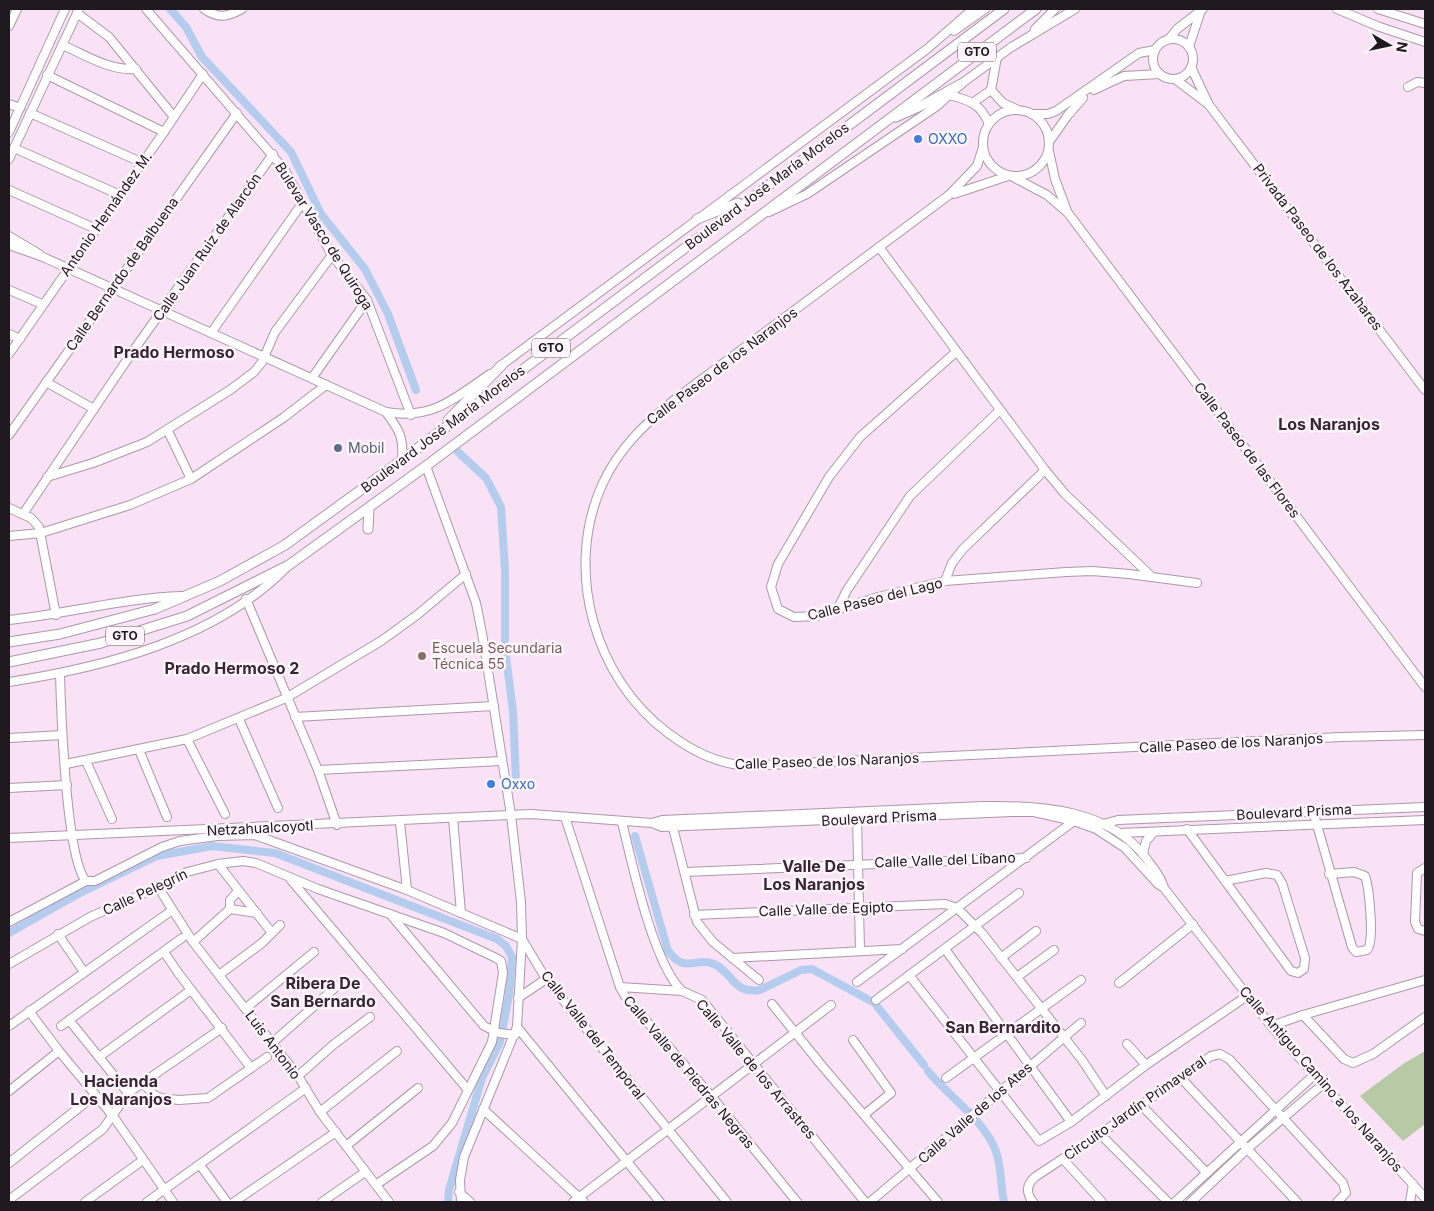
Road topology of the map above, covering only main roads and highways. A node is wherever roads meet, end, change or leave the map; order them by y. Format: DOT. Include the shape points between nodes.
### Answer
graph roads {
  1 [pos="1004,9"];
  2 [pos="1036,9"];
  3 [pos="961,84"];
  4 [pos="882,123"];
  5 [pos="750,198"];
  6 [pos="697,219"];
  7 [pos="502,365"];
  8 [pos="425,443"];
  9 [pos="369,508"];
  10 [pos="368,529"];
  11 [pos="9,642"];
  12 [pos="9,662"];
  1 -- 5 [label="main road, Boulevard José María Morelos / GTO"];
  2 -- 4 [label="main road, Boulevard José María Morelos / GTO"];
  3 -- 4 [label="main road"];
  4 -- 9 [label="main road, Boulevard José María Morelos / GTO"];
  5 -- 6 [label="main road"];
  5 -- 8 [label="main road, Boulevard José María Morelos / GTO"];
  7 -- 8 [label="main road"];
  8 -- 11 [label="main road, Boulevard José María Morelos / GTO" via="269,555 220,581 142,613 60,634"];
  9 -- 10 [label="main road"];
  9 -- 12 [label="main road, Boulevard José María Morelos / GTO" via="289,565 187,616 101,644"];
}
